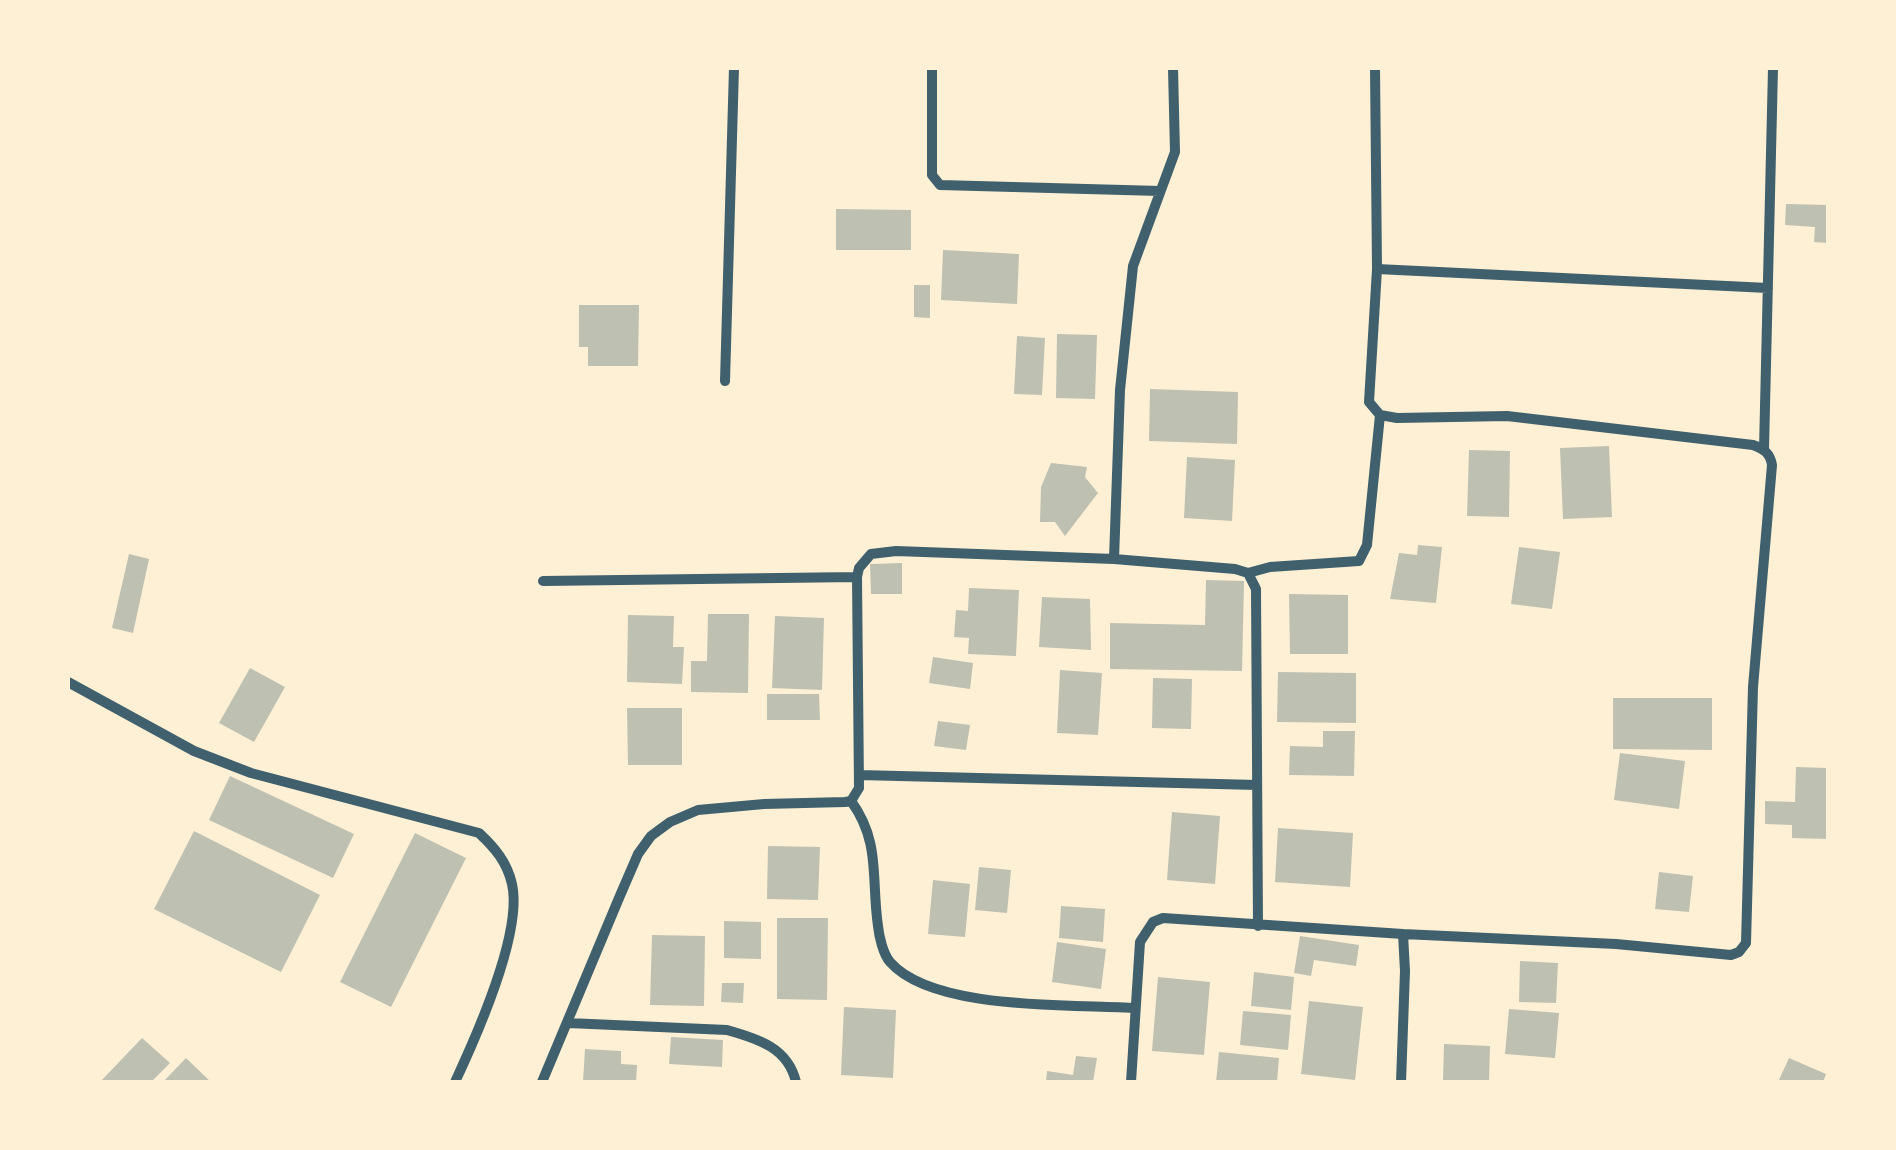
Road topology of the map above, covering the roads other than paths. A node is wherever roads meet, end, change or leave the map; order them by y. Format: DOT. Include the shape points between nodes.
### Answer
graph roads {
  1 [pos="734,68"];
  2 [pos="932,68"];
  3 [pos="1173,68"];
  4 [pos="1375,68"];
  5 [pos="1773,68"];
  6 [pos="1160,191"];
  7 [pos="1376,269"];
  8 [pos="1768,288"];
  9 [pos="725,382"];
  10 [pos="1380,415"];
  11 [pos="1764,449"];
  12 [pos="1114,559"];
  13 [pos="1248,574"];
  14 [pos="856,576"];
  15 [pos="543,581"];
  16 [pos="68,682"];
  17 [pos="859,776"];
  18 [pos="1256,784"];
  19 [pos="851,801"];
  20 [pos="1258,926"];
  21 [pos="1403,934"];
  22 [pos="1135,1008"];
  23 [pos="568,1022"];
  24 [pos="455,1082"];
  25 [pos="542,1082"];
  26 [pos="796,1082"];
  27 [pos="1131,1082"];
  28 [pos="1401,1082"];
  1 -- 9 [label="street"];
  2 -- 6 [label="street" via="932,174 940,185"];
  3 -- 6 [label="street" via="1175,152"];
  4 -- 7 [label="street"];
  5 -- 8 [label="street"];
  6 -- 12 [label="street" via="1133,266"];
  7 -- 8 [label="street"];
  7 -- 10 [label="street" via="1369,402"];
  8 -- 11 [label="street"];
  10 -- 11 [label="street" via="1507,416"];
  10 -- 13 [label="street" via="1367,546 1359,562"];
  11 -- 21 [label="street" via="1772,466 1752,687 1746,943 1731,955"];
  12 -- 13 [label="street"];
  12 -- 14 [label="street" via="896,551 871,554"];
  13 -- 18 [label="street" via="1256,589"];
  14 -- 15 [label="street"];
  14 -- 17 [label="street"];
  16 -- 24 [label="street" via="194,751 251,774 479,833 501,855 513,886 512,921"];
  17 -- 18 [label="street"];
  17 -- 19 [label="street"];
  18 -- 20 [label="street"];
  19 -- 22 [label="street" via="866,822 888,960 912,980 965,998"];
  19 -- 23 [label="street" via="698,810 660,829 638,854"];
  20 -- 21 [label="street"];
  20 -- 22 [label="street" via="1152,922 1140,942"];
  21 -- 28 [label="street"];
  22 -- 27 [label="street"];
  23 -- 25 [label="street"];
  23 -- 26 [label="street" via="728,1030 777,1051"];
}
